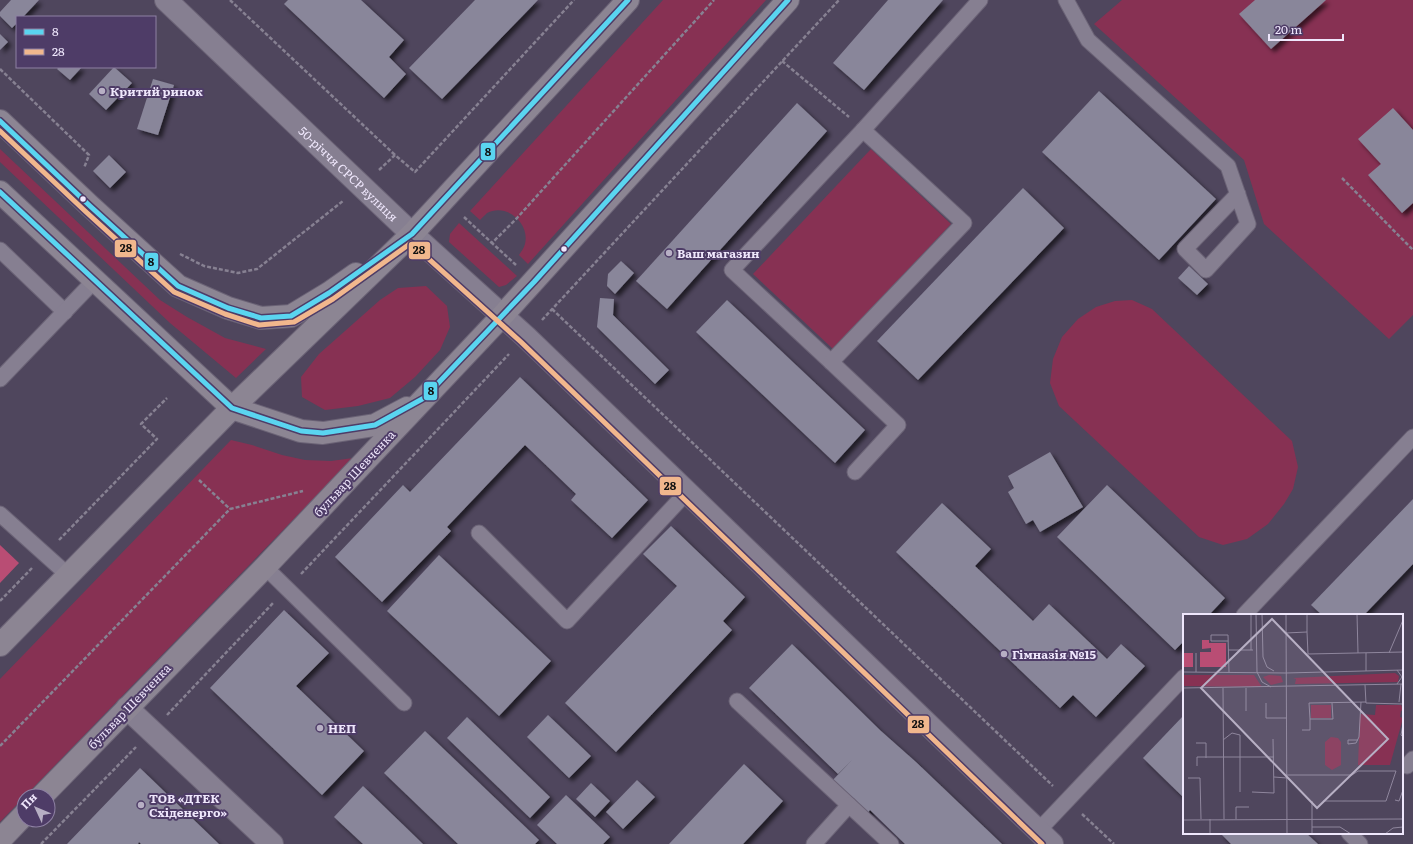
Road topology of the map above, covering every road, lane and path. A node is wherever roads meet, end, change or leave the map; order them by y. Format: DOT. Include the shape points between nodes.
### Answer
graph roads {
  1 [pos="166,0"];
  2 [pos="230,0"];
  3 [pos="574,0"];
  4 [pos="628,0"];
  5 [pos="714,0"];
  6 [pos="788,0"];
  7 [pos="839,0"];
  8 [pos="980,0"];
  9 [pos="1066,0"];
  10 [pos="782,61"];
  11 [pos="0,69"];
  12 [pos="0,121"];
  13 [pos="863,130"];
  14 [pos="395,155"];
  15 [pos="83,170"];
  16 [pos="1342,178"];
  17 [pos="361,186"];
  18 [pos="0,192"];
  19 [pos="1238,194"];
  20 [pos="464,217"];
  21 [pos="412,234"];
  22 [pos="492,243"];
  23 [pos="0,250"];
  24 [pos="1413,250"];
  25 [pos="177,252"];
  26 [pos="517,266"];
  27 [pos="94,281"];
  28 [pos="552,309"];
  29 [pos="65,312"];
  30 [pos="502,316"];
  31 [pos="526,337"];
  32 [pos="831,362"];
  33 [pos="0,379"];
  34 [pos="166,398"];
  35 [pos="424,398"];
  36 [pos="232,408"];
  37 [pos="1413,437"];
  38 [pos="855,472"];
  39 [pos="199,480"];
  40 [pos="309,489"];
  41 [pos="687,492"];
  42 [pos="230,509"];
  43 [pos="0,514"];
  44 [pos="479,533"];
  45 [pos="45,554"];
  46 [pos="265,568"];
  47 [pos="68,575"];
  48 [pos="287,588"];
  49 [pos="0,601"];
  50 [pos="1245,614"];
  51 [pos="0,645"];
  52 [pos="1183,679"];
  53 [pos="737,701"];
  54 [pos="404,703"];
  55 [pos="127,708"];
  56 [pos="152,730"];
  57 [pos="0,746"];
  58 [pos="50,788"];
  59 [pos="1068,800"];
  60 [pos="849,805"];
  61 [pos="16,823"];
  62 [pos="1350,834"];
  63 [pos="1045,837"];
  64 [pos="0,840"];
  65 [pos="41,844"];
  66 [pos="272,844"];
  67 [pos="814,844"];
  68 [pos="891,844"];
  69 [pos="1114,844"];
  70 [pos="1360,844"];
  1 -- 17 [label="street, 50-річчя СРСР вулиця"];
  2 -- 14 [label="path"];
  3 -- 14 [label="path" via="415,172"];
  4 -- 21 [label="main road"];
  5 -- 22 [label="path"];
  6 -- 30 [label="main road, бульвар Шевченка"];
  7 -- 10 [label="path"];
  8 -- 13 [label="lane"];
  9 -- 19 [label="lane" via="1088,40 1228,166"];
  10 -- 13 [label="path"];
  10 -- 28 [label="path"];
  11 -- 15 [label="path" via="89,155"];
  12 -- 21 [label="main road" via="178,286 228,308 260,318 290,316 329,293"];
  13 -- 32 [label="lane" via="732,270"];
  13 -- 32 [label="lane" via="964,223"];
  14 -- 17 [label="path"];
  16 -- 24 [label="path"];
  17 -- 21 [label="street, 50-річчя СРСР вулиця"];
  17 -- 25 [label="path" via="257,269 238,273 204,266"];
  18 -- 27 [label="main road"];
  19 -- 19 [label="lane" via="1248,224 1206,270 1185,250"];
  20 -- 22 [label="path"];
  21 -- 30 [label="street, 50-річчя СРСР вулиця"];
  21 -- 36 [label="main road"];
  22 -- 26 [label="path"];
  23 -- 29 [label="lane"];
  27 -- 29 [label="lane"];
  27 -- 36 [label="main road"];
  28 -- 31 [label="path"];
  28 -- 59 [label="path"];
  29 -- 33 [label="lane"];
  30 -- 31 [label="street, 50-річчя СРСР вулиця"];
  30 -- 35 [label="main road, бульвар Шевченка"];
  31 -- 41 [label="street, 50-річчя СРСР вулиця"];
  31 -- 48 [label="path"];
  32 -- 38 [label="lane" via="898,425"];
  34 -- 45 [label="path" via="141,424 156,439"];
  35 -- 36 [label="main road" via="375,425 323,433 301,431"];
  35 -- 46 [label="main road, бульвар Шевченка"];
  36 -- 47 [label="main road"];
  37 -- 50 [label="lane"];
  39 -- 42 [label="path"];
  40 -- 42 [label="path"];
  41 -- 44 [label="lane" via="567,621"];
  41 -- 63 [label="street, 50-річчя СРСР вулиця"];
  42 -- 57 [label="path"];
  43 -- 45 [label="lane"];
  45 -- 47 [label="lane"];
  45 -- 49 [label="path"];
  46 -- 48 [label="lane"];
  46 -- 55 [label="main road, бульвар Шевченка"];
  47 -- 51 [label="main road"];
  48 -- 54 [label="lane"];
  48 -- 56 [label="path"];
  52 -- 59 [label="lane"];
  53 -- 60 [label="lane"];
  55 -- 56 [label="street"];
  55 -- 58 [label="main road, бульвар Шевченка"];
  56 -- 65 [label="path"];
  56 -- 66 [label="street"];
  59 -- 63 [label="lane"];
  59 -- 69 [label="path"];
  60 -- 67 [label="lane"];
  60 -- 68 [label="lane"];
  61 -- 64 [label="main road"];
  62 -- 70 [label="lane"];
}
